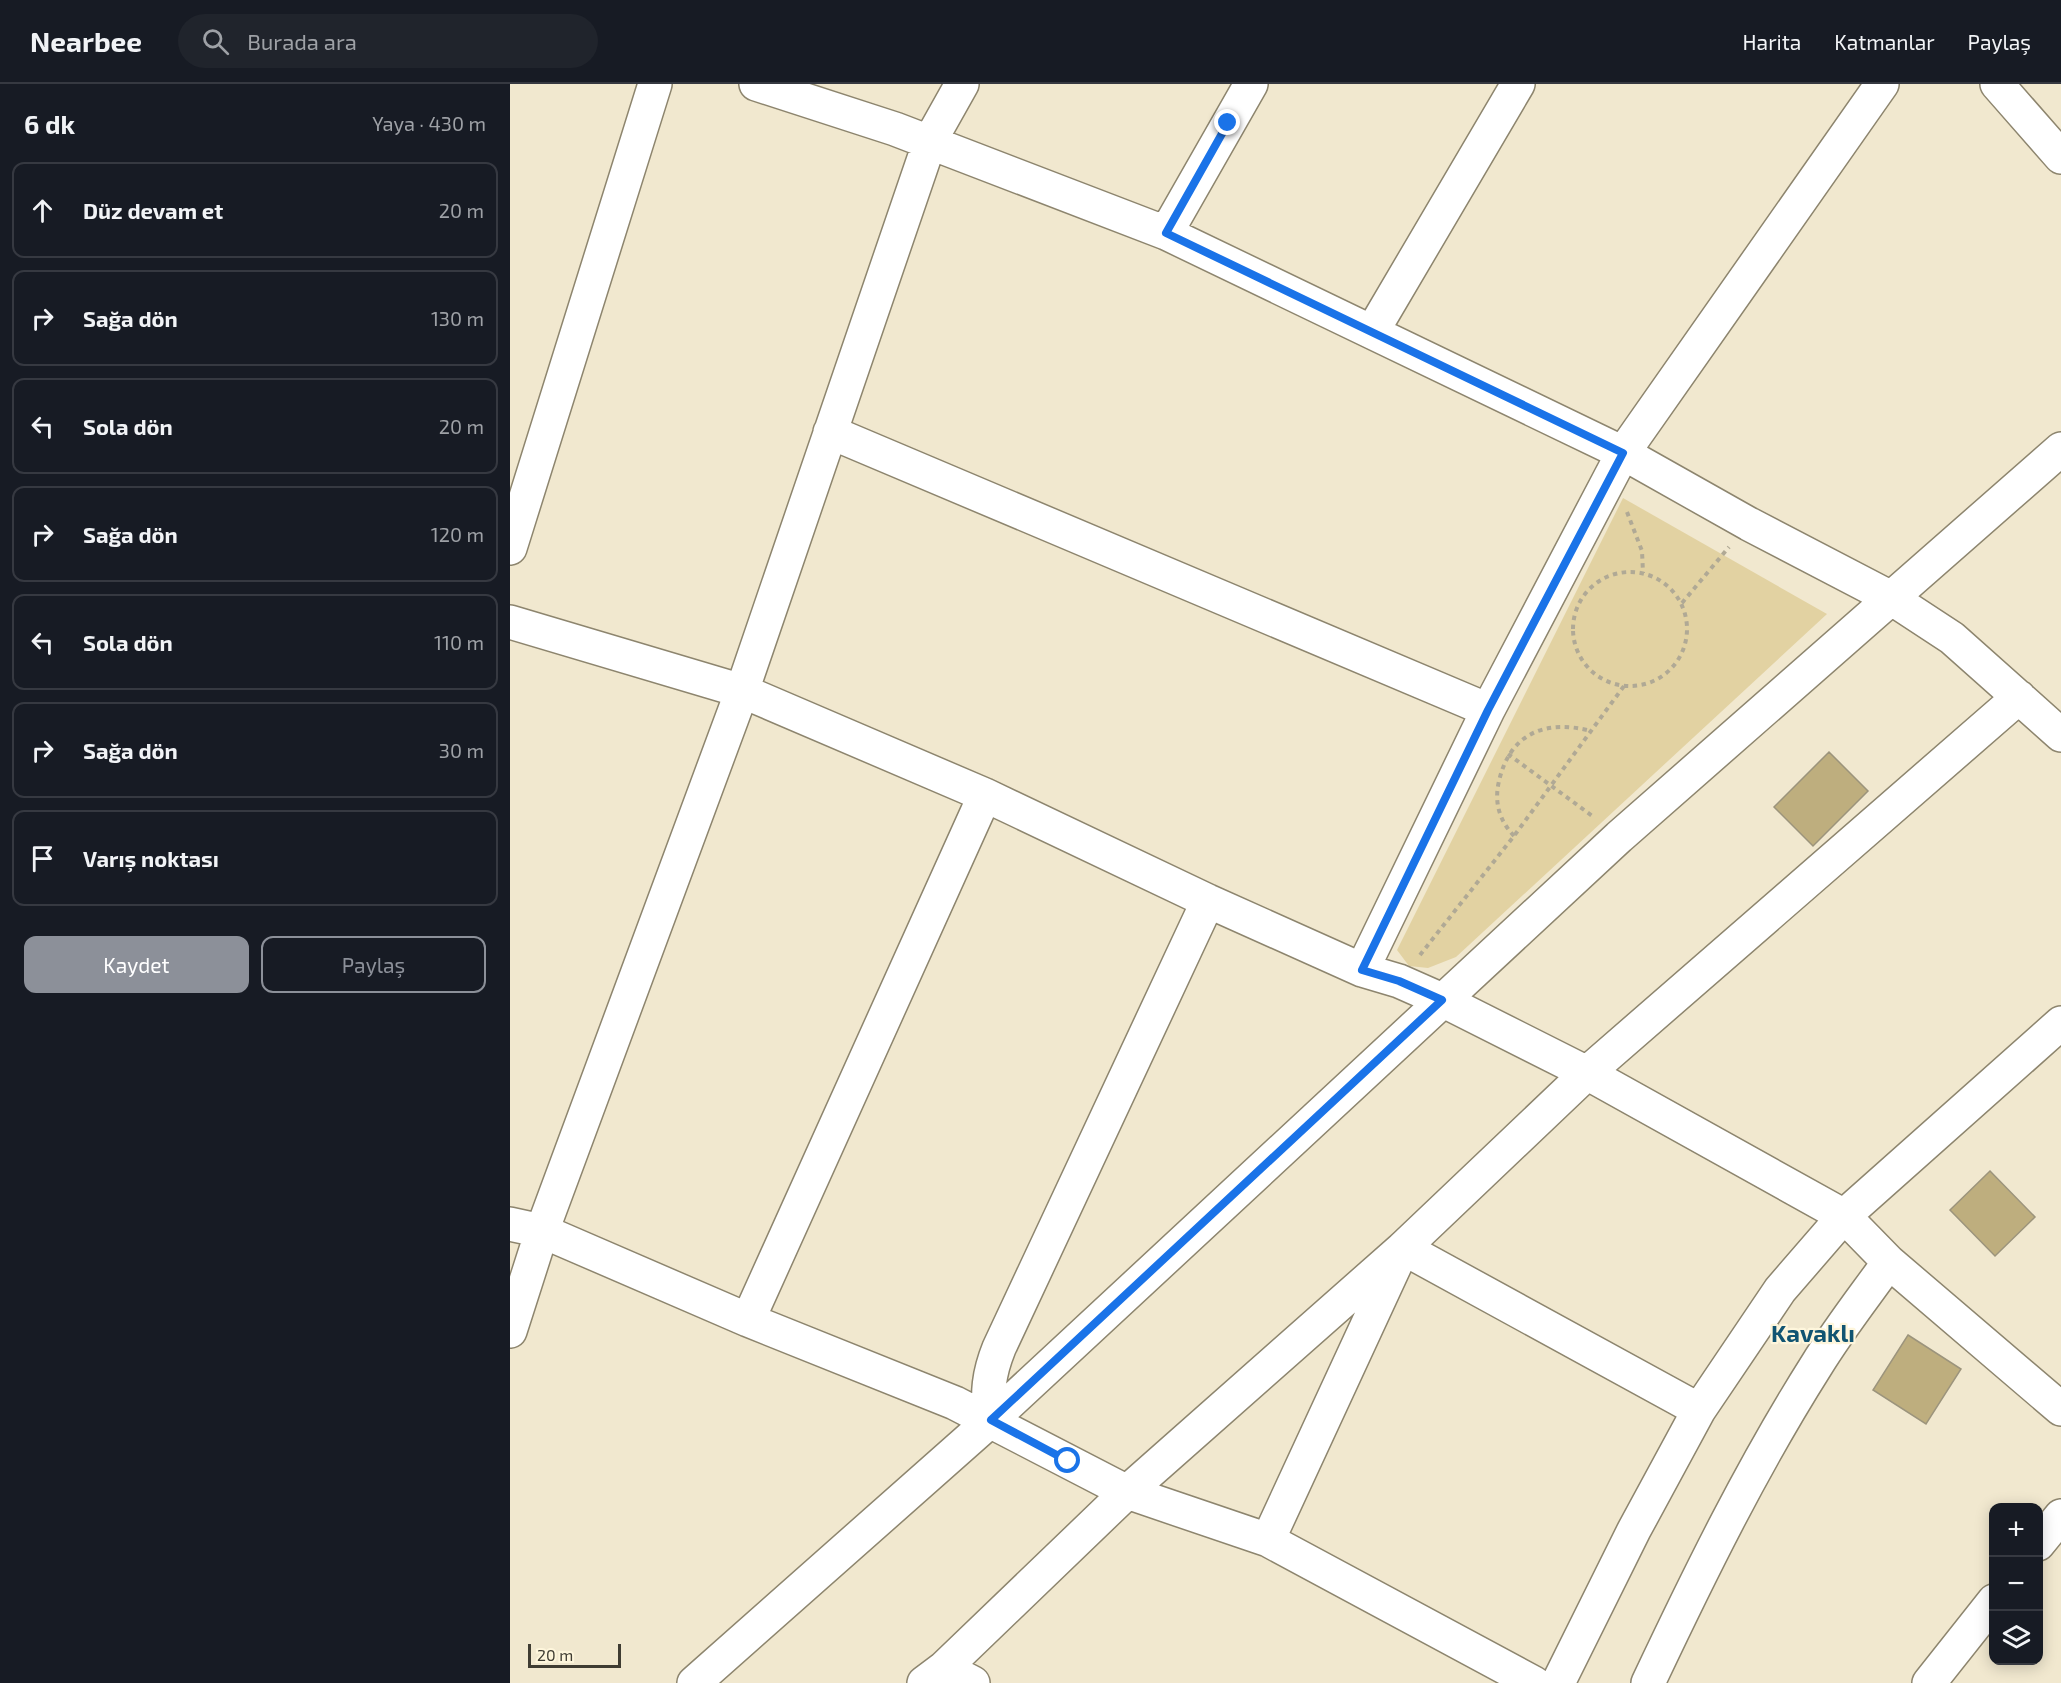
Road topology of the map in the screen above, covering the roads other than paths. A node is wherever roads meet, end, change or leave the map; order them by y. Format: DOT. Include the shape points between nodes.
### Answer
graph roads {
  1 [pos="655,84"];
  2 [pos="756,84"];
  3 [pos="962,84"];
  4 [pos="1251,84"];
  5 [pos="1518,84"];
  6 [pos="1882,84"];
  7 [pos="1997,84"];
  8 [pos="930,141"];
  9 [pos="2061,157"];
  10 [pos="1166,233"];
  11 [pos="1372,332"];
  12 [pos="830,432"];
  13 [pos="2061,449"];
  14 [pos="1615,467"];
  15 [pos="510,548"];
  16 [pos="1891,598"];
  17 [pos="510,622"];
  18 [pos="742,691"];
  19 [pos="2019,697"];
  20 [pos="1488,710"];
  21 [pos="2061,735"];
  22 [pos="985,795"];
  23 [pos="1208,901"];
  24 [pos="1362,970"];
  25 [pos="1442,1000"];
  26 [pos="2056,1039"];
  27 [pos="1587,1073"];
  28 [pos="1844,1216"];
  29 [pos="510,1224"];
  30 [pos="542,1232"];
  31 [pos="1403,1248"];
  32 [pos="1889,1262"];
  33 [pos="748,1320"];
  34 [pos="510,1331"];
  35 [pos="2061,1409"];
  36 [pos="1699,1410"];
  37 [pos="991,1420"];
  38 [pos="1127,1492"];
  39 [pos="2061,1516"];
  40 [pos="2043,1538"];
  41 [pos="1268,1540"];
  42 [pos="1989,1607"];
  43 [pos="934,1675"];
  44 [pos="694,1683"];
  45 [pos="973,1683"];
  46 [pos="1534,1683"];
  47 [pos="1558,1683"];
  48 [pos="1648,1683"];
  49 [pos="1929,1683"];
  1 -- 15 [label="street"];
  2 -- 8 [label="street"];
  3 -- 8 [label="street"];
  4 -- 10 [label="street"];
  5 -- 11 [label="street"];
  6 -- 14 [label="street"];
  7 -- 9 [label="street"];
  8 -- 10 [label="street"];
  8 -- 12 [label="street"];
  10 -- 11 [label="street"];
  11 -- 14 [label="street"];
  12 -- 18 [label="street"];
  12 -- 20 [label="street"];
  13 -- 16 [label="street"];
  14 -- 16 [label="street" via="1749,524"];
  14 -- 20 [label="street"];
  16 -- 19 [label="street" via="1952,638"];
  16 -- 25 [label="street" via="1619,837"];
  17 -- 18 [label="street"];
  18 -- 22 [label="street"];
  18 -- 30 [label="street"];
  19 -- 21 [label="street"];
  19 -- 27 [label="street"];
  20 -- 24 [label="street"];
  22 -- 23 [label="street"];
  22 -- 33 [label="street"];
  23 -- 24 [label="street"];
  23 -- 37 [label="street" via="999,1348 987,1390"];
  24 -- 25 [label="street"];
  25 -- 27 [label="street"];
  25 -- 37 [label="street"];
  26 -- 28 [label="street"];
  27 -- 28 [label="street"];
  27 -- 31 [label="street"];
  28 -- 32 [label="street"];
  28 -- 36 [label="street" via="1780,1290"];
  29 -- 30 [label="street"];
  30 -- 33 [label="street"];
  30 -- 34 [label="street"];
  31 -- 36 [label="street"];
  31 -- 38 [label="street"];
  31 -- 41 [label="street"];
  32 -- 35 [label="street"];
  32 -- 48 [label="street" via="1816,1365 1755,1469"];
  33 -- 37 [label="street"];
  36 -- 47 [label="street"];
  37 -- 38 [label="street"];
  37 -- 44 [label="street"];
  38 -- 41 [label="street"];
  38 -- 43 [label="street"];
  39 -- 40 [label="street"];
  41 -- 46 [label="street"];
  42 -- 49 [label="street"];
  43 -- 45 [label="street"];
}
